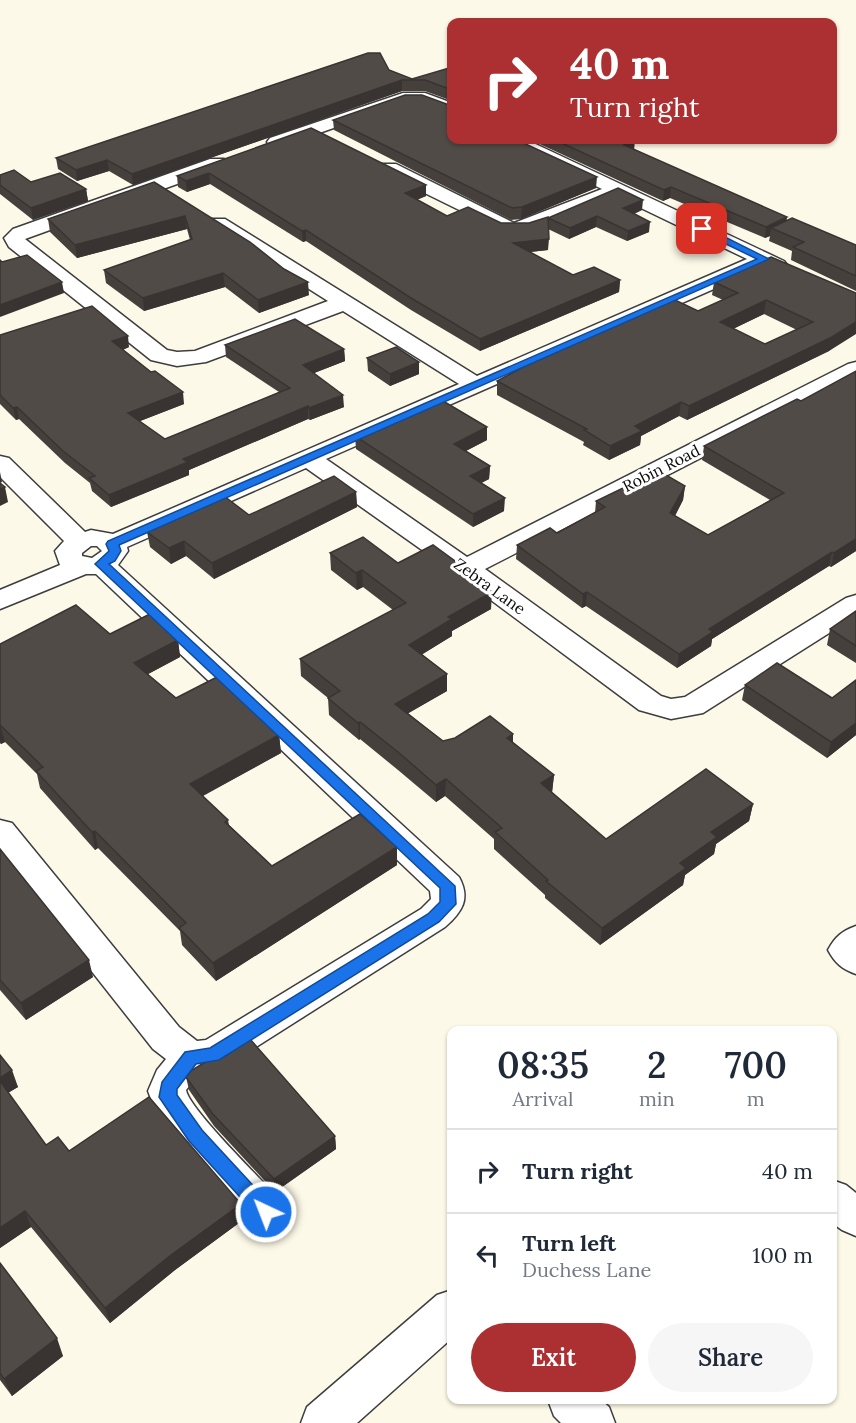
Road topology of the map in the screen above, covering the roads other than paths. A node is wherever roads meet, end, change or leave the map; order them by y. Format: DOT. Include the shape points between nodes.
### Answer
graph roads {
  1 [pos="447,108"];
  2 [pos="312,129"];
  3 [pos="333,140"];
  4 [pos="523,144"];
  5 [pos="256,149"];
  6 [pos="234,157"];
  7 [pos="375,161"];
  8 [pos="157,184"];
  9 [pos="619,188"];
  10 [pos="177,197"];
  11 [pos="197,209"];
  12 [pos="764,259"];
  13 [pos="795,273"];
  14 [pos="346,302"];
  15 [pos="856,369"];
  16 [pos="476,385"];
  17 [pos="309,459"];
  18 [pos="0,463"];
  19 [pos="88,553"];
  20 [pos="466,568"];
  21 [pos="0,585"];
  22 [pos="0,600"];
  23 [pos="856,604"];
  24 [pos="0,832"];
  25 [pos="856,940"];
  26 [pos="856,960"];
  27 [pos="191,1057"];
  28 [pos="837,1202"];
  29 [pos="266,1212"];
  30 [pos="856,1217"];
  31 [pos="447,1314"];
  32 [pos="574,1404"];
  33 [pos="323,1423"];
  34 [pos="593,1423"];
  1 -- 2 [label="street" via="418,97 403,98"];
  2 -- 3 [label="street"];
  2 -- 5 [label="street"];
  4 -- 9 [label="street"];
  6 -- 8 [label="street"];
  7 -- 9 [label="street" via="516,229"];
  8 -- 10 [label="street"];
  8 -- 14 [label="street" via="14,238 159,355 177,360 198,357"];
  9 -- 12 [label="street"];
  11 -- 14 [label="street"];
  12 -- 13 [label="street"];
  12 -- 16 [label="street"];
  14 -- 16 [label="street"];
  15 -- 20 [label="street, Robin Road"];
  16 -- 17 [label="street"];
  17 -- 19 [label="street"];
  17 -- 20 [label="street, Zebra Lane"];
  18 -- 19 [label="street"];
  19 -- 21 [label="street"];
  19 -- 22 [label="street"];
  19 -- 27 [label="street" via="447,886 448,904 433,918 213,1055"];
  20 -- 23 [label="street, Zebra Lane" via="650,703 671,709 692,706"];
  24 -- 27 [label="street" via="166,1038"];
  25 -- 26 [label="street" via="846,950"];
  27 -- 29 [label="street" via="168,1087 168,1097 195,1136"];
  28 -- 30 [label="street"];
  31 -- 33 [label="street"];
  32 -- 34 [label="street"];
}
